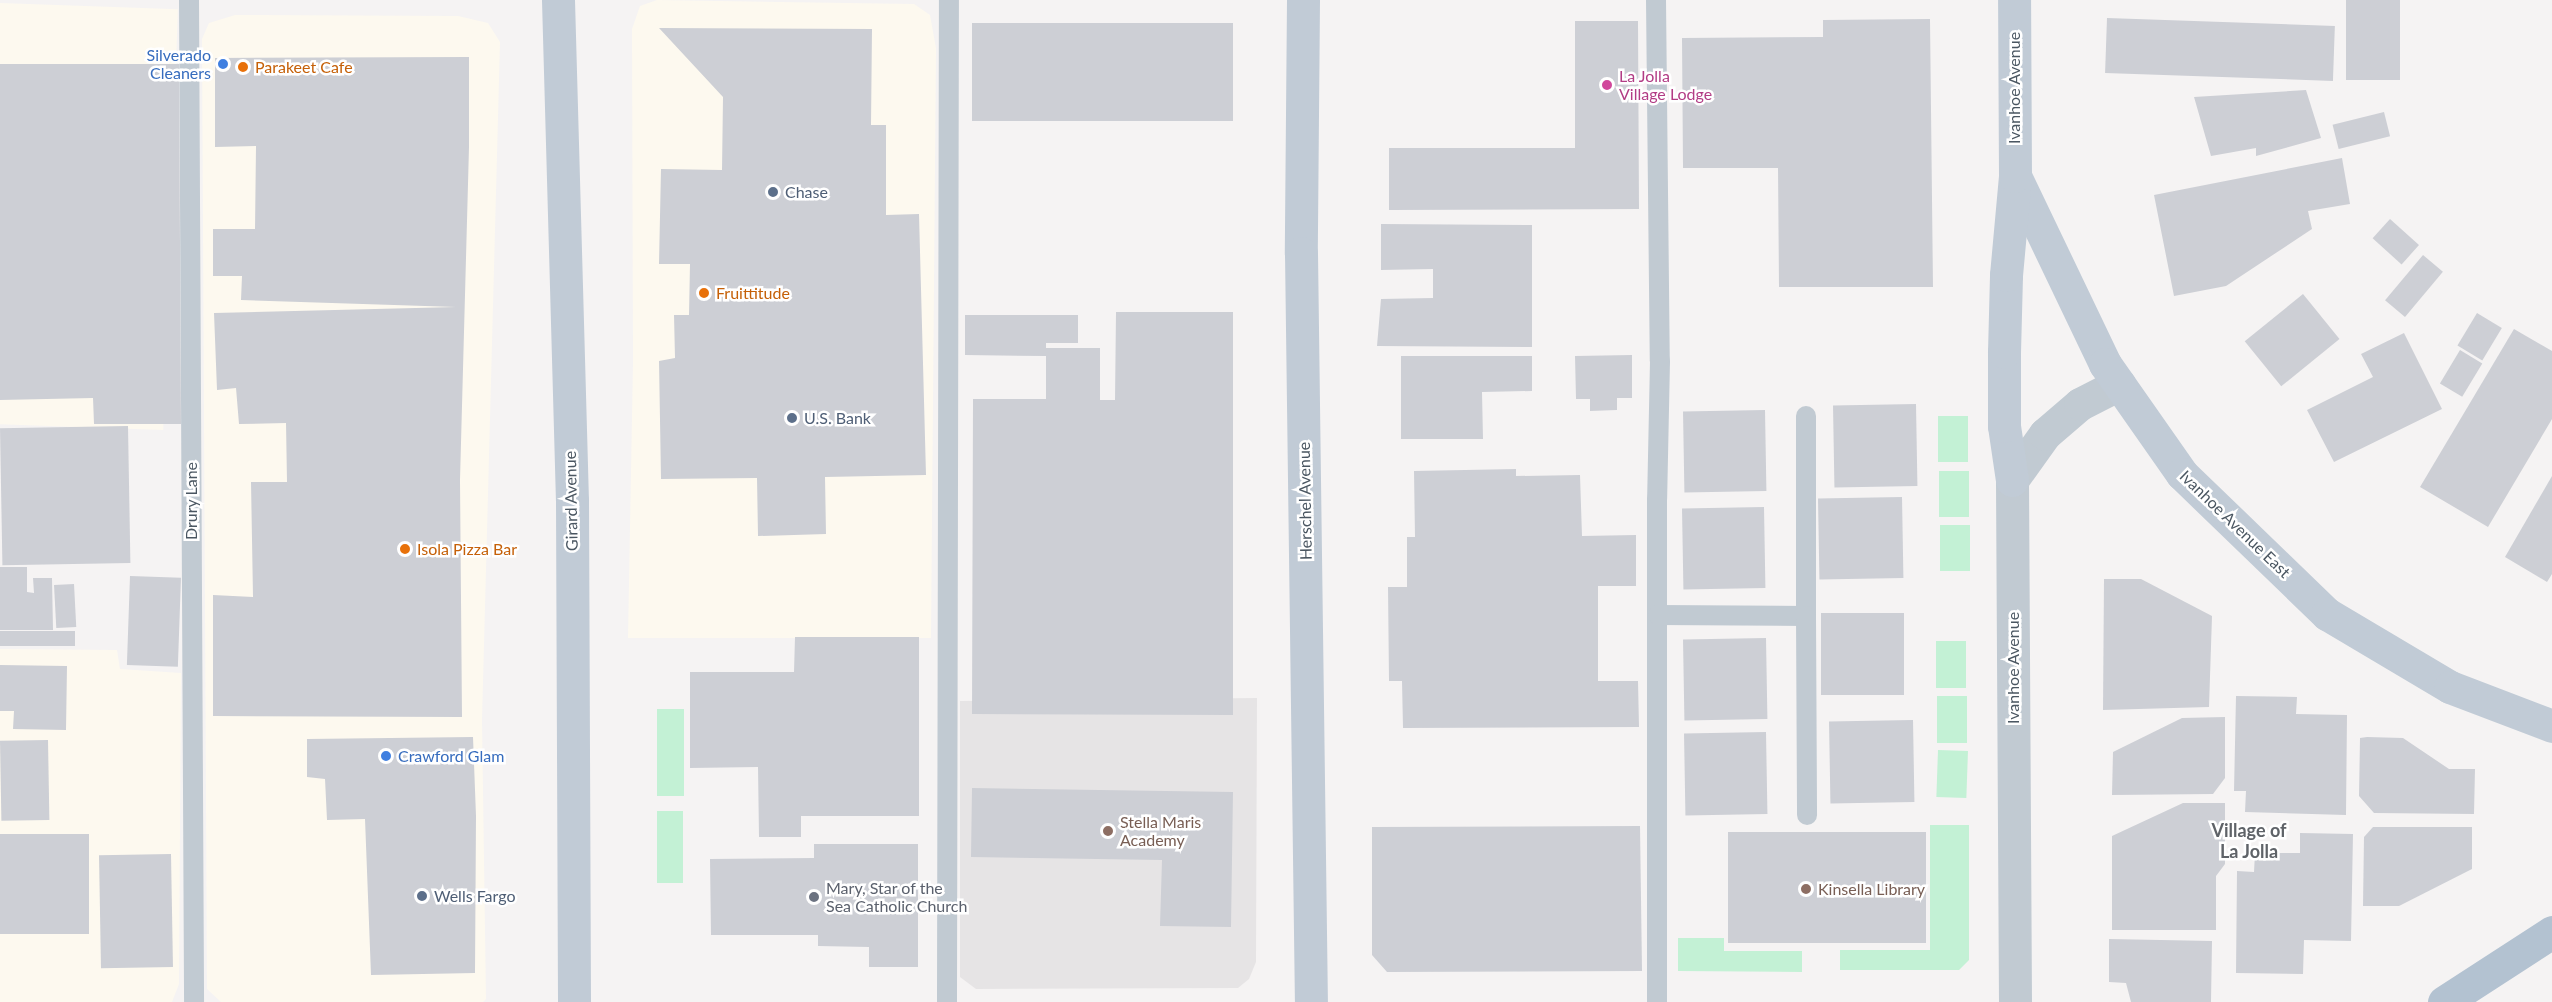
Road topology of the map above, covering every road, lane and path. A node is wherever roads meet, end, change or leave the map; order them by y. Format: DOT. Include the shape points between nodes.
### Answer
graph roads {
  1 [pos="189,0"];
  2 [pos="558,0"];
  3 [pos="949,0"];
  4 [pos="1303,0"];
  5 [pos="1656,0"];
  6 [pos="2014,0"];
  7 [pos="2015,176"];
  8 [pos="2119,384"];
  9 [pos="1806,416"];
  10 [pos="2012,480"];
  11 [pos="1658,615"];
  12 [pos="1806,616"];
  13 [pos="2552,726"];
  14 [pos="1807,815"];
  15 [pos="2552,932"];
  16 [pos="194,1002"];
  17 [pos="574,1002"];
  18 [pos="946,1002"];
  19 [pos="1311,1002"];
  20 [pos="1657,1002"];
  21 [pos="2015,1002"];
  22 [pos="2444,1002"];
  1 -- 16 [label="lane, Drury Lane"];
  2 -- 17 [label="street, Girard Avenue" via="572,501"];
  3 -- 18 [label="lane"];
  4 -- 19 [label="street, Herschel Avenue" via="1301,253"];
  5 -- 11 [label="lane"];
  6 -- 7 [label="street, Ivanhoe Avenue"];
  7 -- 8 [label="street, Ivanhoe Avenue East" via="2105,364"];
  7 -- 10 [label="street, Ivanhoe Avenue" via="2004,352 2004,426"];
  8 -- 10 [label="street" via="2080,404 2045,434"];
  8 -- 13 [label="street, Ivanhoe Avenue East" via="2182,474 2327,614 2450,687"];
  9 -- 12 [label="lane"];
  10 -- 21 [label="street, Ivanhoe Avenue"];
  11 -- 12 [label="lane"];
  11 -- 20 [label="lane"];
  12 -- 14 [label="lane"];
  15 -- 22 [label="main road"];
}
